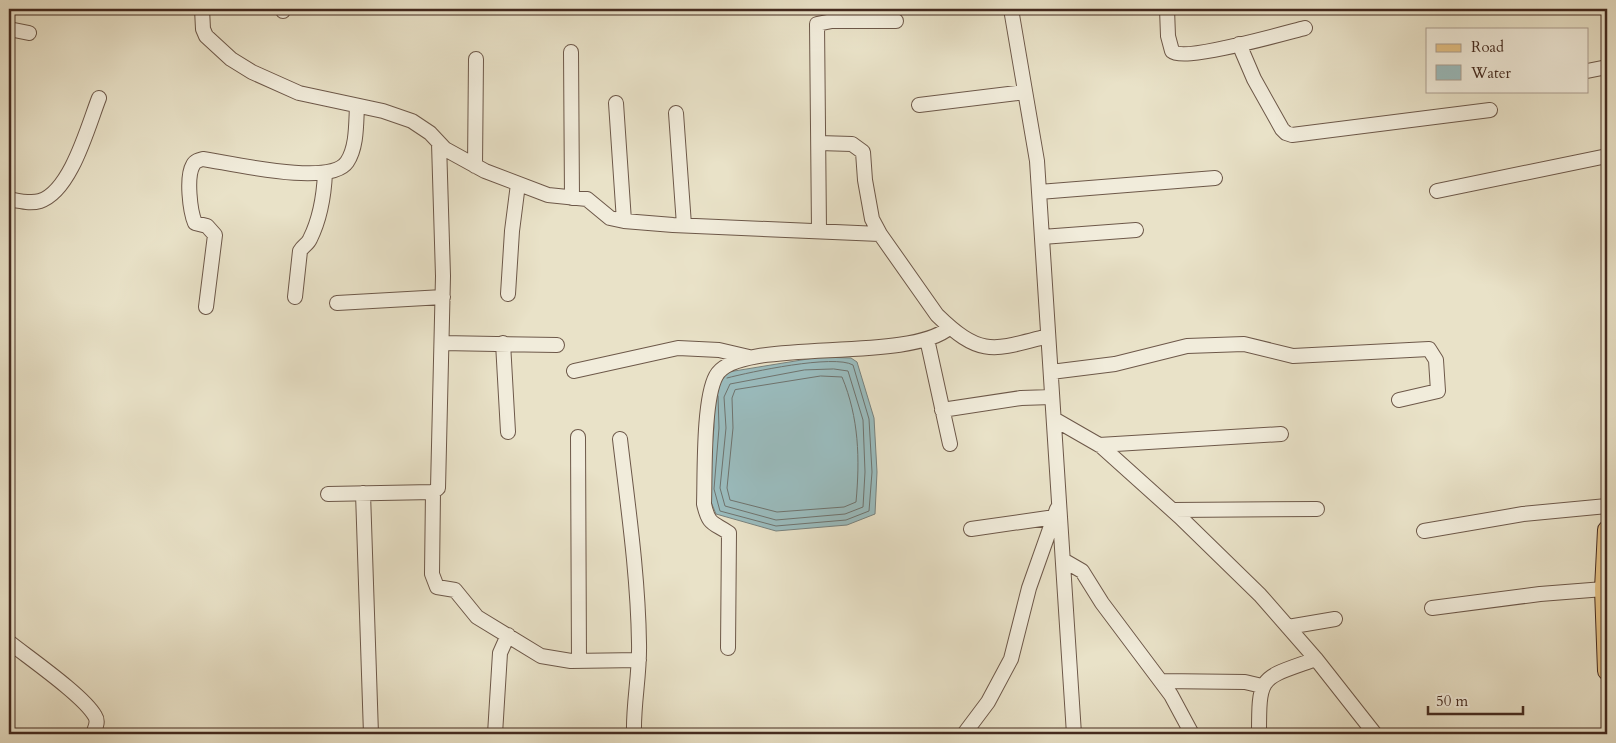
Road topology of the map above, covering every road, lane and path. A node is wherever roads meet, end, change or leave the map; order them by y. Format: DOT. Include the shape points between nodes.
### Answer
graph roads {
  1 [pos="202,9"];
  2 [pos="1011,9"];
  3 [pos="1167,9"];
  4 [pos="896,21"];
  5 [pos="9,28"];
  6 [pos="1305,28"];
  7 [pos="29,33"];
  8 [pos="1239,44"];
  9 [pos="570,52"];
  10 [pos="476,59"];
  11 [pos="1607,67"];
  12 [pos="1588,71"];
  13 [pos="1025,92"];
  14 [pos="99,98"];
  15 [pos="616,103"];
  16 [pos="919,104"];
  17 [pos="358,106"];
  18 [pos="1490,110"];
  19 [pos="676,113"];
  20 [pos="439,143"];
  21 [pos="819,143"];
  22 [pos="1607,156"];
  23 [pos="475,166"];
  24 [pos="325,173"];
  25 [pos="1215,178"];
  26 [pos="518,184"];
  27 [pos="1437,191"];
  28 [pos="1039,192"];
  29 [pos="572,198"];
  30 [pos="9,199"];
  31 [pos="624,221"];
  32 [pos="684,225"];
  33 [pos="819,230"];
  34 [pos="1136,230"];
  35 [pos="880,234"];
  36 [pos="1042,237"];
  37 [pos="508,294"];
  38 [pos="295,297"];
  39 [pos="443,297"];
  40 [pos="337,302"];
  41 [pos="206,307"];
  42 [pos="950,328"];
  43 [pos="1048,336"];
  44 [pos="927,339"];
  45 [pos="442,343"];
  46 [pos="504,343"];
  47 [pos="557,345"];
  48 [pos="750,357"];
  49 [pos="574,371"];
  50 [pos="1051,372"];
  51 [pos="1052,397"];
  52 [pos="1399,400"];
  53 [pos="942,410"];
  54 [pos="1054,419"];
  55 [pos="508,432"];
  56 [pos="1281,434"];
  57 [pos="578,437"];
  58 [pos="620,439"];
  59 [pos="950,444"];
  60 [pos="1099,444"];
  61 [pos="433,492"];
  62 [pos="363,493"];
  63 [pos="328,494"];
  64 [pos="1607,506"];
  65 [pos="1317,509"];
  66 [pos="1057,510"];
  67 [pos="1173,510"];
  68 [pos="971,529"];
  69 [pos="1607,530"];
  70 [pos="1424,531"];
  71 [pos="1063,560"];
  72 [pos="1604,589"];
  73 [pos="1432,608"];
  74 [pos="1335,619"];
  75 [pos="1288,627"];
  76 [pos="508,635"];
  77 [pos="9,642"];
  78 [pos="728,648"];
  79 [pos="1316,658"];
  80 [pos="639,660"];
  81 [pos="579,661"];
  82 [pos="1607,671"];
  83 [pos="1161,681"];
  84 [pos="1262,686"];
  85 [pos="93,734"];
  86 [pos="371,734"];
  87 [pos="496,734"];
  88 [pos="634,734"];
  89 [pos="964,734"];
  90 [pos="1074,734"];
  91 [pos="1192,734"];
  92 [pos="1259,734"];
  93 [pos="1375,734"];
  1 -- 17 [label="street" via="206,36 231,59 298,93"];
  2 -- 13 [label="street"];
  3 -- 8 [label="street" via="1168,36 1175,55"];
  4 -- 21 [label="street" via="817,24"];
  5 -- 7 [label="street"];
  6 -- 8 [label="street"];
  8 -- 18 [label="street" via="1282,129 1292,136"];
  9 -- 29 [label="street"];
  10 -- 23 [label="street"];
  11 -- 12 [label="street"];
  13 -- 16 [label="street"];
  13 -- 28 [label="street"];
  14 -- 30 [label="street" via="74,163 61,184 38,202"];
  15 -- 31 [label="street"];
  17 -- 20 [label="street" via="412,121"];
  17 -- 24 [label="street" via="350,156 338,170"];
  19 -- 32 [label="street"];
  20 -- 23 [label="street"];
  20 -- 39 [label="street"];
  21 -- 33 [label="street"];
  21 -- 35 [label="street" via="852,144 863,152 869,206"];
  22 -- 27 [label="street"];
  23 -- 26 [label="street"];
  24 -- 38 [label="street" via="316,227 310,242 300,250"];
  24 -- 41 [label="street" via="285,172 203,159 196,161 192,166 189,190 192,216 195,223 207,226 215,234"];
  25 -- 28 [label="street"];
  26 -- 29 [label="street" via="548,195"];
  26 -- 37 [label="street"];
  28 -- 36 [label="street"];
  29 -- 31 [label="street" via="587,199 605,215"];
  31 -- 32 [label="street"];
  32 -- 33 [label="street"];
  33 -- 35 [label="street"];
  34 -- 36 [label="street"];
  35 -- 42 [label="street" via="937,315"];
  36 -- 43 [label="street"];
  39 -- 40 [label="street"];
  39 -- 45 [label="street"];
  42 -- 43 [label="street" via="973,343 991,349"];
  42 -- 44 [label="street"];
  43 -- 50 [label="street"];
  44 -- 48 [label="street"];
  44 -- 53 [label="street"];
  45 -- 46 [label="street"];
  45 -- 61 [label="street" via="439,483"];
  46 -- 47 [label="street"];
  46 -- 55 [label="street"];
  48 -- 49 [label="street" via="719,350 678,348"];
  48 -- 78 [label="street" via="724,366 716,375 708,403 704,504 712,524 729,533"];
  50 -- 51 [label="street"];
  50 -- 52 [label="street" via="1115,364 1187,346 1244,344 1293,356 1428,349 1436,360 1438,391"];
  51 -- 53 [label="street" via="1021,398"];
  51 -- 54 [label="street"];
  53 -- 59 [label="street"];
  54 -- 60 [label="street"];
  54 -- 66 [label="street"];
  56 -- 60 [label="street"];
  57 -- 81 [label="street"];
  58 -- 80 [label="street" via="637,592"];
  60 -- 67 [label="street"];
  61 -- 62 [label="street"];
  61 -- 76 [label="street" via="434,581 437,587 455,590 477,617"];
  62 -- 63 [label="street"];
  62 -- 86 [label="street"];
  64 -- 70 [label="street" via="1523,514"];
  65 -- 67 [label="street"];
  66 -- 68 [label="street"];
  66 -- 71 [label="street"];
  66 -- 89 [label="street" via="1029,588 1011,659 988,702"];
  67 -- 75 [label="street"];
  69 -- 72 [label="main road"];
  71 -- 83 [label="street" via="1082,571"];
  71 -- 90 [label="street"];
  72 -- 73 [label="street"];
  72 -- 82 [label="main road"];
  74 -- 75 [label="street"];
  75 -- 79 [label="street"];
  76 -- 81 [label="street" via="541,656"];
  76 -- 87 [label="street" via="500,653"];
  77 -- 85 [label="street" via="79,698 95,716"];
  79 -- 84 [label="street" via="1276,673"];
  79 -- 93 [label="street"];
  80 -- 81 [label="street"];
  80 -- 88 [label="street"];
  83 -- 84 [label="street" via="1246,682"];
  83 -- 91 [label="street"];
  84 -- 92 [label="street"];
}
